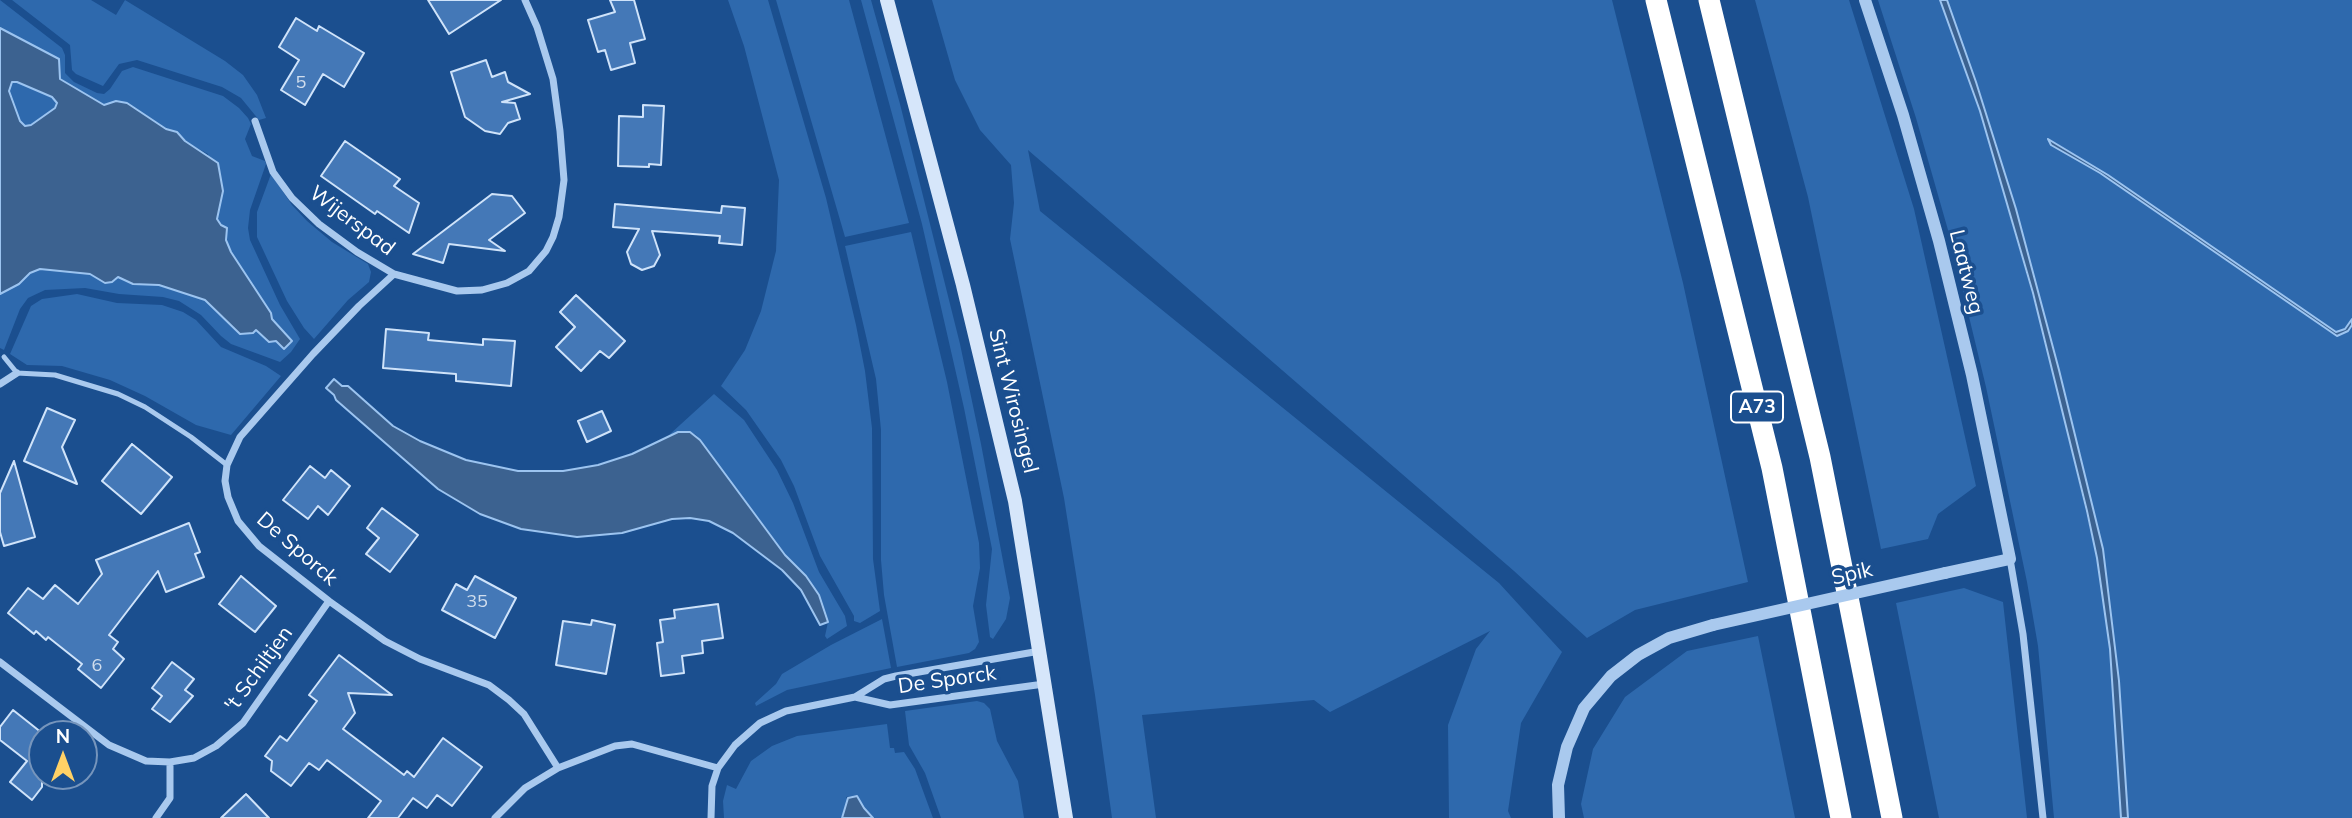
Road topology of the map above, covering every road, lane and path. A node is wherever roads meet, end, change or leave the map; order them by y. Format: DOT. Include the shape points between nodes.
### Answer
graph roads {
  1 [pos="525,0"];
  2 [pos="887,0"];
  3 [pos="1656,0"];
  4 [pos="1709,0"];
  5 [pos="1865,0"];
  6 [pos="255,121"];
  7 [pos="394,274"];
  8 [pos="4,357"];
  9 [pos="17,373"];
  10 [pos="0,384"];
  11 [pos="227,465"];
  12 [pos="2010,559"];
  13 [pos="329,601"];
  14 [pos="1040,651"];
  15 [pos="0,662"];
  16 [pos="1046,684"];
  17 [pos="855,697"];
  18 [pos="170,762"];
  19 [pos="558,768"];
  20 [pos="718,768"];
  21 [pos="156,818"];
  22 [pos="495,818"];
  23 [pos="710,818"];
  24 [pos="1066,818"];
  25 [pos="1559,818"];
  26 [pos="1841,818"];
  27 [pos="1892,818"];
  28 [pos="2043,818"];
  1 -- 7 [label="street" via="552,79 560,131 564,180 553,237 529,271 482,290 457,291"];
  2 -- 14 [label="main road, Sint Wirosingel" via="1012,488"];
  3 -- 26 [label="highway, A73" via="1772,468"];
  4 -- 27 [label="highway, A73" via="1820,457"];
  5 -- 12 [label="street, Laatweg" via="1939,241"];
  6 -- 7 [label="street, Wijerspad" via="273,172 292,198 319,224"];
  7 -- 11 [label="street, De Sporck" via="249,426"];
  8 -- 9 [label="lane"];
  9 -- 10 [label="street"];
  9 -- 11 [label="lane" via="55,374 118,394 157,414"];
  11 -- 13 [label="street, De Sporck" via="228,497 238,521 259,546"];
  12 -- 25 [label="street, Spik, bridge" via="1713,625 1669,638 1638,655 1611,676 1584,708 1567,747 1558,785"];
  12 -- 28 [label="street"];
  13 -- 18 [label="street, 't Schiltjen" via="243,723 194,758"];
  13 -- 19 [label="street, De Sporck" via="386,641 499,692 524,714"];
  14 -- 16 [label="main road, Sint Wirosingel"];
  14 -- 17 [label="street, De Sporck" via="896,676"];
  15 -- 18 [label="street, 't Schiltjen" via="108,745 146,761"];
  16 -- 17 [label="street, De Sporck" via="890,705"];
  16 -- 24 [label="main road, Sint Wirosingel"];
  17 -- 20 [label="street, De Sporck" via="786,711 760,723"];
  18 -- 21 [label="street" via="170,798"];
  19 -- 20 [label="street" via="614,746 632,744"];
  19 -- 22 [label="street" via="524,788"];
  20 -- 23 [label="street"];
}
